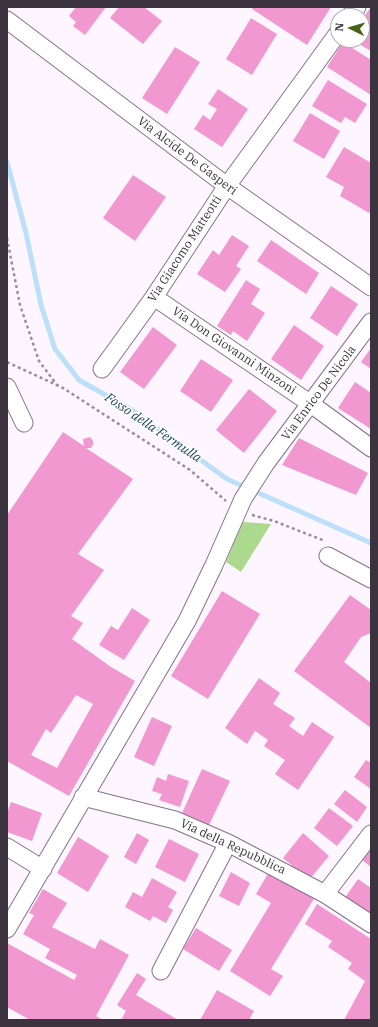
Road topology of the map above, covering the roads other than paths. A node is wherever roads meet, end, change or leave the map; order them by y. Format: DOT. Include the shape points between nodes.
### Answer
graph roads {
  1 [pos="7,20"];
  2 [pos="330,44"];
  3 [pos="227,186"];
  4 [pos="371,287"];
  5 [pos="154,297"];
  6 [pos="371,322"];
  7 [pos="102,368"];
  8 [pos="7,387"];
  9 [pos="311,404"];
  10 [pos="24,424"];
  11 [pos="371,448"];
  12 [pos="330,550"];
  13 [pos="371,579"];
  14 [pos="83,797"];
  15 [pos="371,834"];
  16 [pos="228,843"];
  17 [pos="7,847"];
  18 [pos="43,869"];
  19 [pos="325,894"];
  20 [pos="371,924"];
  21 [pos="7,929"];
  22 [pos="161,971"];
  1 -- 3 [label="street, Via Alcide De Gasperi"];
  2 -- 3 [label="street, Via Giacomo Matteotti"];
  3 -- 4 [label="street, Via Alcide De Gasperi"];
  3 -- 5 [label="street, Via Giacomo Matteotti"];
  5 -- 7 [label="street, Via Giacomo Matteotti"];
  5 -- 9 [label="street, Via Don Giovanni Minzoni"];
  6 -- 9 [label="street, Via Enrico De Nicola"];
  8 -- 10 [label="street"];
  9 -- 11 [label="street, Via Don Giovanni Minzoni"];
  9 -- 14 [label="street, Via Enrico De Nicola" via="243,498 187,621"];
  12 -- 13 [label="street"];
  14 -- 16 [label="street, Via della Repubblica" via="175,820"];
  14 -- 18 [label="street"];
  15 -- 19 [label="street"];
  16 -- 19 [label="street, Via della Repubblica"];
  16 -- 22 [label="street"];
  17 -- 18 [label="street"];
  18 -- 21 [label="street"];
  19 -- 20 [label="street, Via della Repubblica"];
}
